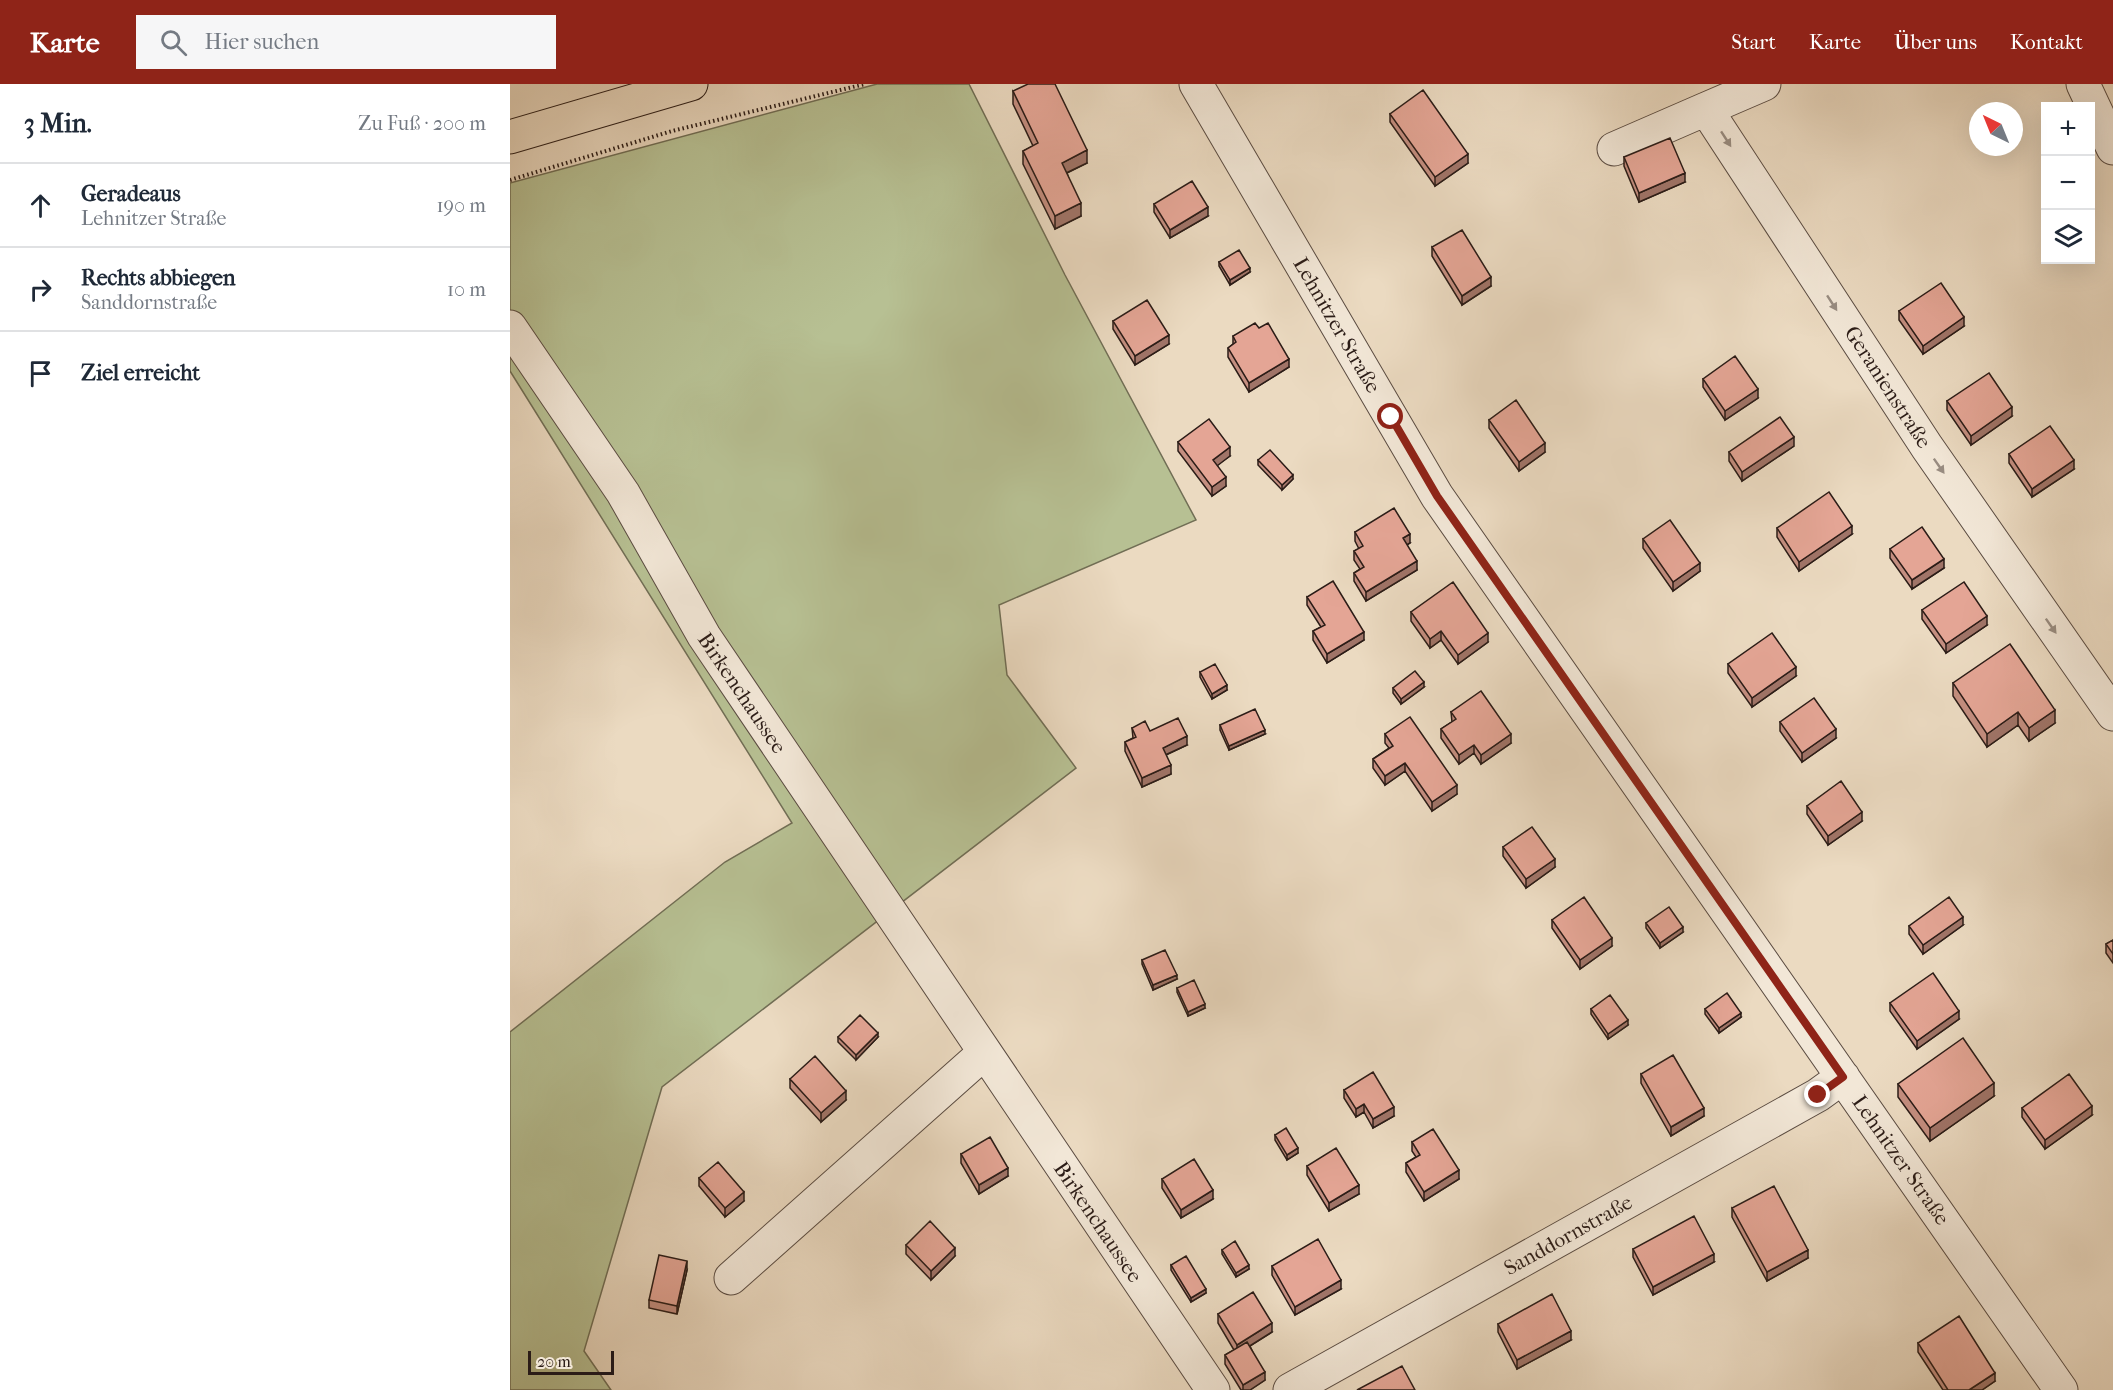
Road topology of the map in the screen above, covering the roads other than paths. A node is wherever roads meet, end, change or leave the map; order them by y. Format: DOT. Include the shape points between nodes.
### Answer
graph roads {
  1 [pos="691,84"];
  2 [pos="1196,84"];
  3 [pos="1764,84"];
  4 [pos="2083,84"];
  5 [pos="1706,109"];
  6 [pos="510,136"];
  7 [pos="2113,148"];
  8 [pos="1614,149"];
  9 [pos="510,327"];
  10 [pos="2113,714"];
  11 [pos="984,1053"];
  12 [pos="1843,1077"];
  13 [pos="731,1278"];
  14 [pos="1213,1390"];
  15 [pos="1290,1390"];
  16 [pos="2061,1390"];
  1 -- 6 [label="main road"];
  2 -- 12 [label="street, Lehnitzer Straße" via="1437,496"];
  3 -- 5 [label="street"];
  4 -- 7 [label="street"];
  5 -- 8 [label="street"];
  5 -- 10 [label="street, Geranienstraße, one-way" via="1927,447"];
  9 -- 11 [label="street, Birkenchaussee" via="623,493 704,636"];
  11 -- 13 [label="street"];
  11 -- 14 [label="street, Birkenchaussee"];
  12 -- 15 [label="street, Sanddornstraße" via="1818,1095"];
  12 -- 16 [label="street, Lehnitzer Straße"];
}
